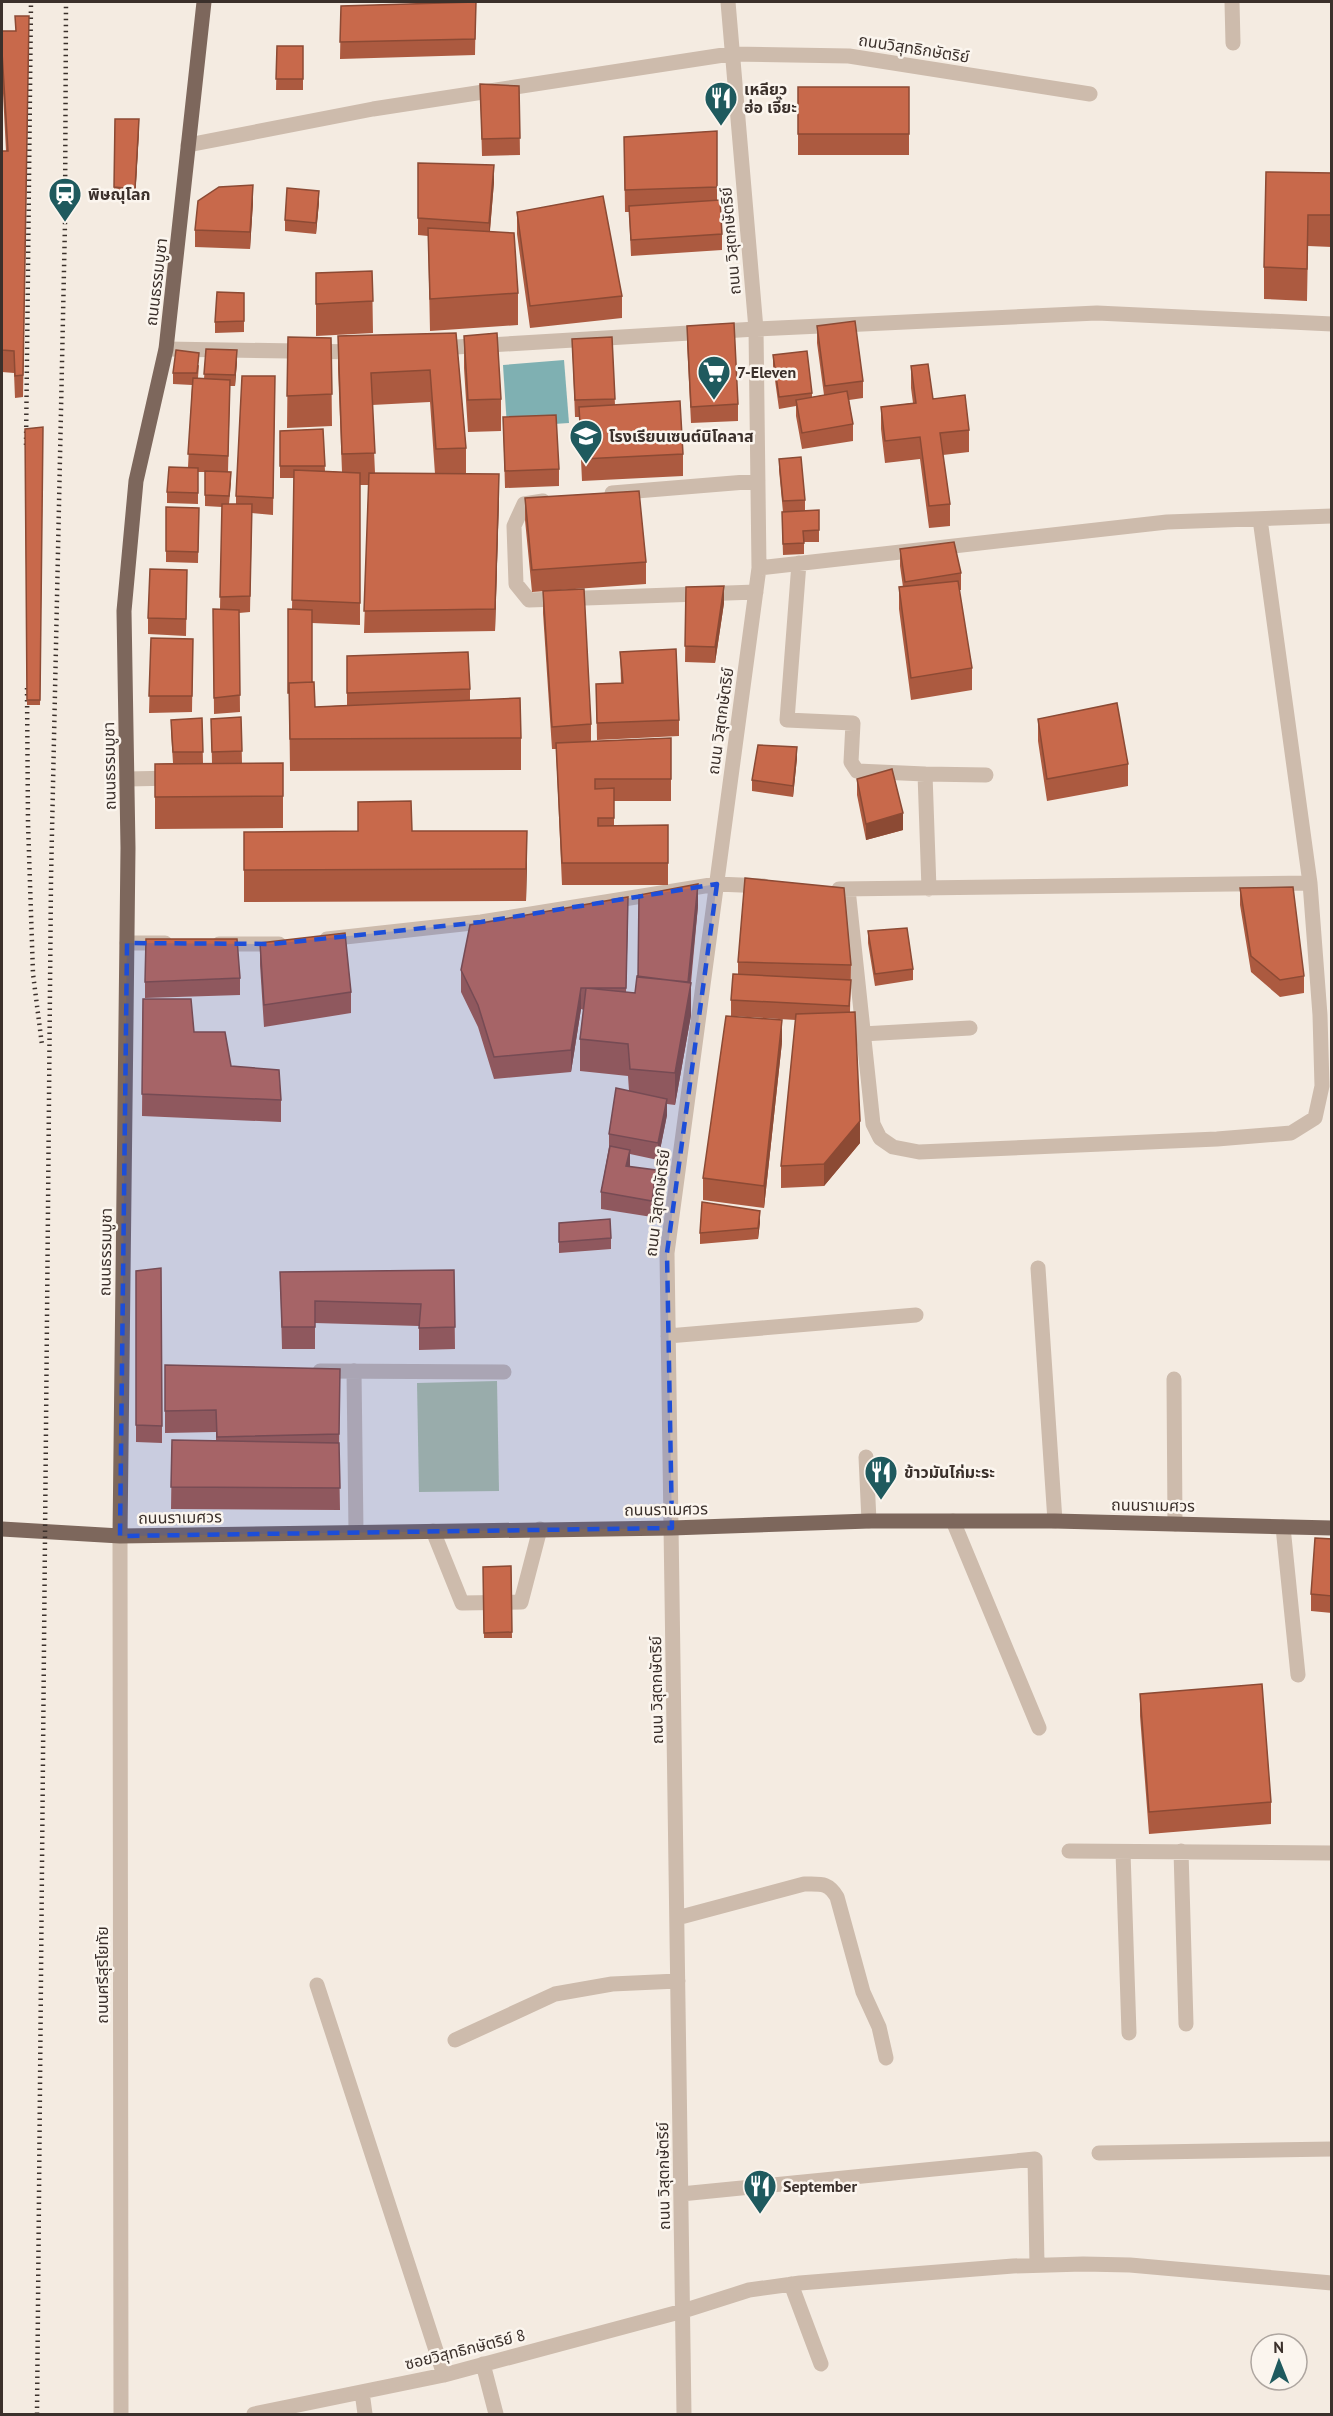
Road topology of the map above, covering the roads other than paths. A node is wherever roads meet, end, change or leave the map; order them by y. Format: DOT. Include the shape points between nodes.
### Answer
graph roads {
  1 [pos="204,2"];
  2 [pos="728,2"];
  3 [pos="1232,2"];
  4 [pos="1233,43"];
  5 [pos="730,54"];
  6 [pos="1090,94"];
  7 [pos="188,145"];
  8 [pos="1332,324"];
  9 [pos="756,329"];
  10 [pos="166,349"];
  11 [pos="424,349"];
  12 [pos="376,351"];
  13 [pos="758,481"];
  14 [pos="599,494"];
  15 [pos="555,499"];
  16 [pos="1332,516"];
  17 [pos="1260,519"];
  18 [pos="799,563"];
  19 [pos="759,568"];
  20 [pos="756,592"];
  21 [pos="925,774"];
  22 [pos="986,775"];
  23 [pos="192,778"];
  24 [pos="127,779"];
  25 [pos="1310,883"];
  26 [pos="717,884"];
  27 [pos="776,886"];
  28 [pos="824,888"];
  29 [pos="848,889"];
  30 [pos="929,889"];
  31 [pos="127,942"];
  32 [pos="183,943"];
  33 [pos="206,944"];
  34 [pos="970,1028"];
  35 [pos="862,1034"];
  36 [pos="1038,1268"];
  37 [pos="916,1315"];
  38 [pos="669,1336"];
  39 [pos="309,1371"];
  40 [pos="354,1371"];
  41 [pos="504,1372"];
  42 [pos="1174,1379"];
  43 [pos="866,1456"];
  44 [pos="869,1521"];
  45 [pos="953,1521"];
  46 [pos="1055,1521"];
  47 [pos="1175,1524"];
  48 [pos="672,1527"];
  49 [pos="1283,1527"];
  50 [pos="1332,1528"];
  51 [pos="2,1529"];
  52 [pos="540,1530"];
  53 [pos="433,1531"];
  54 [pos="356,1532"];
  55 [pos="120,1536"];
  56 [pos="1298,1675"];
  57 [pos="1039,1728"];
  58 [pos="1069,1851"];
  59 [pos="1181,1851"];
  60 [pos="1123,1852"];
  61 [pos="1332,1853"];
  62 [pos="677,1918"];
  63 [pos="678,1981"];
  64 [pos="317,1985"];
  65 [pos="1186,2024"];
  66 [pos="1129,2033"];
  67 [pos="455,2040"];
  68 [pos="886,2058"];
  69 [pos="1332,2149"];
  70 [pos="1099,2153"];
  71 [pos="681,2194"];
  72 [pos="1037,2265"];
  73 [pos="1332,2283"];
  74 [pos="791,2284"];
  75 [pos="683,2311"];
  76 [pos="483,2364"];
  77 [pos="821,2364"];
  78 [pos="444,2375"];
  79 [pos="362,2392"];
  80 [pos="121,2415"];
  81 [pos="254,2415"];
  82 [pos="365,2415"];
  83 [pos="496,2415"];
  84 [pos="684,2415"];
  1 -- 7 [label="main road, ถนนธรรมบูชา"];
  2 -- 5 [label="street, ถนน วิสุตกษัตริย์"];
  3 -- 4 [label="street"];
  5 -- 6 [label="street, ถนนวิสุทธิกษัตริย์" via="849,56"];
  5 -- 7 [label="street, ถนนวิสุทธิกษัตริย์" via="373,109"];
  5 -- 9 [label="street, ถนน วิสุตกษัตริย์"];
  7 -- 10 [label="main road, ถนนธรรมบูชา"];
  8 -- 9 [label="street" via="1097,313"];
  9 -- 11 [label="street"];
  9 -- 13 [label="street, ถนน วิสุตกษัตริย์"];
  10 -- 12 [label="street" via="341,354"];
  10 -- 24 [label="main road, ถนนธรรมบูชา" via="136,481 124,611"];
  13 -- 14 [label="street"];
  13 -- 19 [label="street, ถนน วิสุตกษัตริย์"];
  15 -- 20 [label="street" via="524,504 514,526 516,584 530,600"];
  16 -- 17 [label="street"];
  17 -- 18 [label="street" via="1167,522"];
  17 -- 25 [label="street"];
  18 -- 19 [label="street"];
  18 -- 21 [label="street" via="787,720 853,723 851,762 857,771"];
  19 -- 20 [label="street, ถนน วิสุตกษัตริย์"];
  20 -- 26 [label="street, ถนน วิสุตกษัตริย์"];
  21 -- 22 [label="street"];
  21 -- 30 [label="street"];
  23 -- 24 [label="street"];
  24 -- 31 [label="main road, ถนนธรรมบูชา"];
  25 -- 30 [label="street"];
  25 -- 35 [label="street" via="1322,1086 1315,1118 1291,1132 963,1151 919,1152 893,1147 880,1138 873,1124"];
  26 -- 27 [label="street"];
  26 -- 33 [label="street" via="481,922 273,944"];
  26 -- 38 [label="street, ถนน วิสุตกษัตริย์" via="667,1253"];
  28 -- 29 [label="street"];
  29 -- 30 [label="street"];
  29 -- 35 [label="street"];
  31 -- 32 [label="street"];
  31 -- 55 [label="main road, ถนนธรรมบูชา"];
  34 -- 35 [label="street"];
  36 -- 46 [label="street"];
  37 -- 38 [label="street"];
  38 -- 48 [label="street, ถนน วิสุตกษัตริย์"];
  39 -- 40 [label="street"];
  40 -- 41 [label="street"];
  40 -- 54 [label="street"];
  42 -- 47 [label="street"];
  43 -- 44 [label="street"];
  44 -- 45 [label="main road, ถนนราเมศวร"];
  44 -- 48 [label="main road, ถนนราเมศวร"];
  45 -- 46 [label="main road, ถนนราเมศวร"];
  45 -- 57 [label="street"];
  46 -- 47 [label="main road, ถนนราเมศวร"];
  47 -- 49 [label="main road, ถนนราเมศวร"];
  48 -- 52 [label="main road, ถนนราเมศวร"];
  48 -- 62 [label="street, ถนน วิสุตกษัตริย์"];
  49 -- 50 [label="main road, ถนนราเมศวร"];
  49 -- 56 [label="street"];
  51 -- 55 [label="main road, ถนนราเมศวร"];
  52 -- 53 [label="main road, ถนนราเมศวร"];
  52 -- 53 [label="street" via="521,1602 462,1603"];
  53 -- 54 [label="main road, ถนนราเมศวร"];
  54 -- 55 [label="main road, ถนนราเมศวร"];
  55 -- 80 [label="street, ถนนศรีสุริโยทัย"];
  58 -- 60 [label="street"];
  59 -- 60 [label="street"];
  59 -- 61 [label="street"];
  59 -- 65 [label="street"];
  60 -- 66 [label="street"];
  62 -- 63 [label="street, ถนน วิสุตกษัตริย์"];
  62 -- 68 [label="street" via="804,1884 831,1887"];
  63 -- 67 [label="street" via="612,1984 555,1994"];
  63 -- 71 [label="street, ถนน วิสุตกษัตริย์"];
  64 -- 78 [label="street"];
  69 -- 70 [label="street"];
  71 -- 72 [label="street" via="1035,2159"];
  71 -- 75 [label="street, ถนน วิสุตกษัตริย์"];
  72 -- 73 [label="street, ซอยวิสุทธิกษัตริย์ 8" via="1130,2265"];
  72 -- 74 [label="street, ซอยวิสุทธิกษัตริย์ 8"];
  74 -- 75 [label="street, ซอยวิสุทธิกษัตริย์ 8" via="749,2290"];
  74 -- 77 [label="street"];
  75 -- 76 [label="street, ซอยวิสุทธิกษัตริย์ 8"];
  75 -- 84 [label="street, ถนน วิสุตกษัตริย์"];
  76 -- 78 [label="street, ซอยวิสุทธิกษัตริย์ 8"];
  76 -- 83 [label="street"];
  78 -- 79 [label="street, ซอยวิสุทธิกษัตริย์ 8"];
  79 -- 81 [label="street, ซอยวิสุทธิกษัตริย์ 8"];
  79 -- 82 [label="street"];
}
